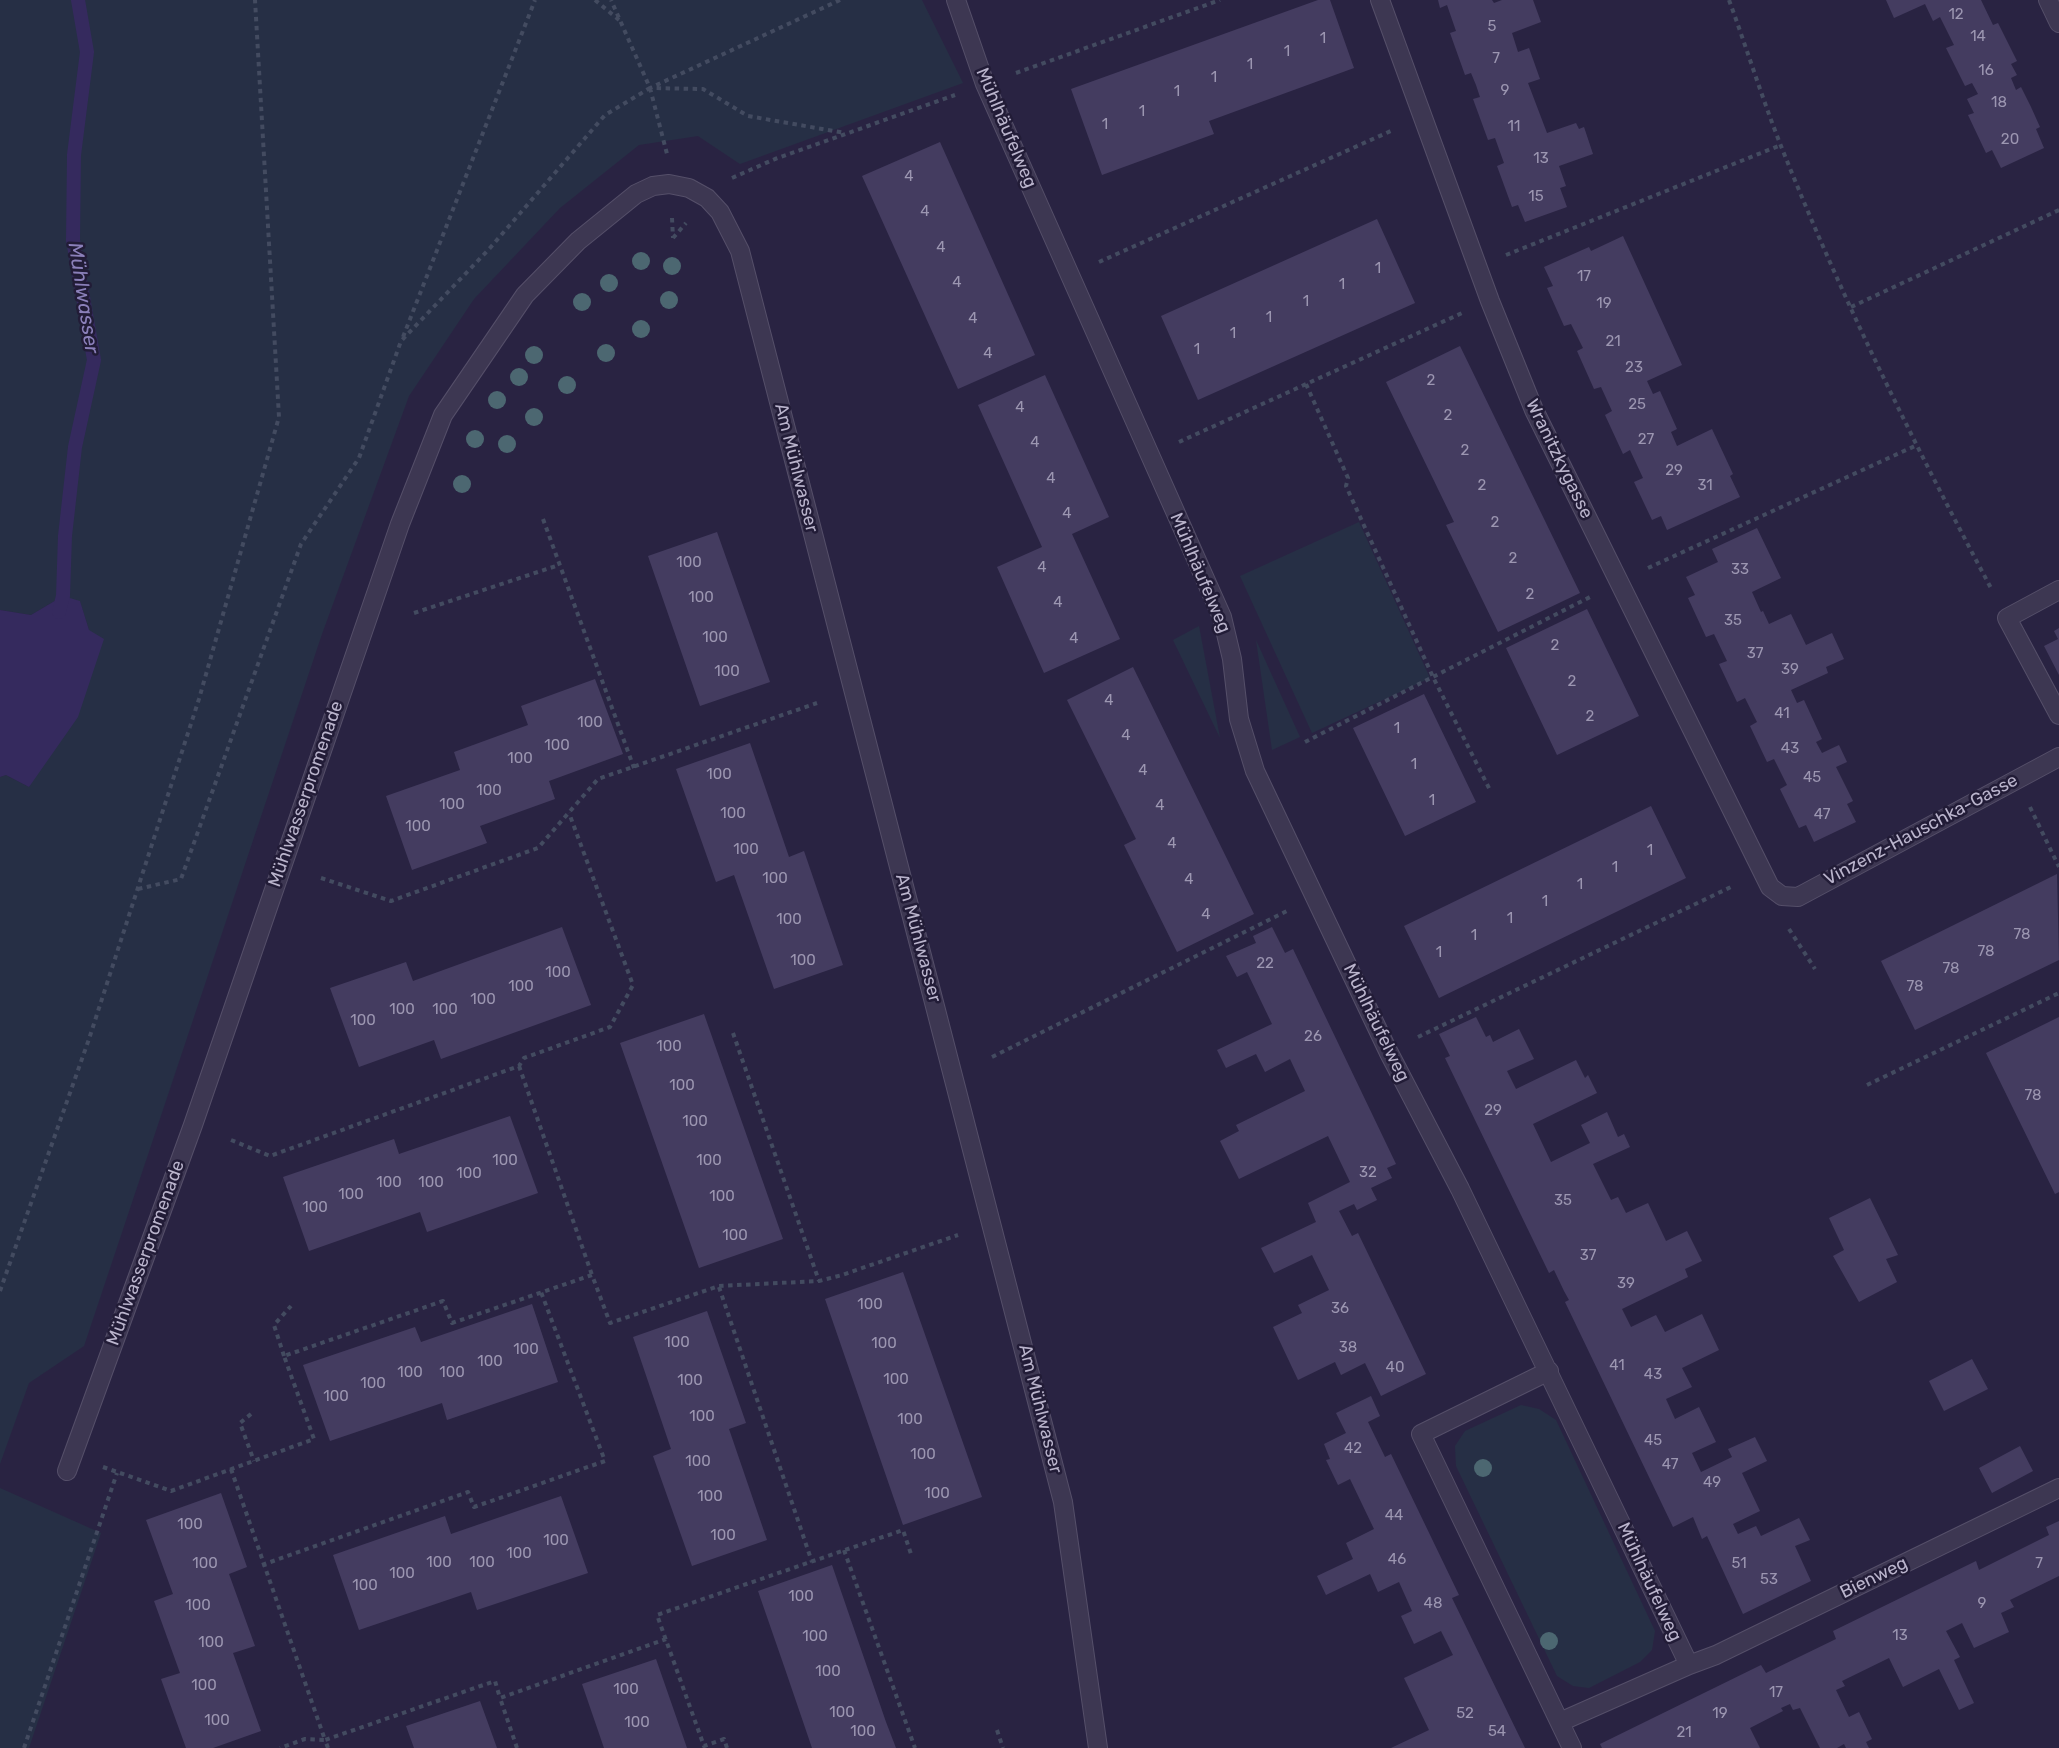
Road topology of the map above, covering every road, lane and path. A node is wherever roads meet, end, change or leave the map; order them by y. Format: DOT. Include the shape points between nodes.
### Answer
graph roads {
  1 [pos="255,0"];
  2 [pos="536,0"];
  3 [pos="595,0"];
  4 [pos="611,0"];
  5 [pos="840,0"];
  6 [pos="956,0"];
  7 [pos="1220,0"];
  8 [pos="1380,0"];
  9 [pos="1730,0"];
  10 [pos="2048,0"];
  11 [pos="622,22"];
  12 [pos="2059,23"];
  13 [pos="1010,75"];
  14 [pos="650,88"];
  15 [pos="962,93"];
  16 [pos="1422,117"];
  17 [pos="847,134"];
  18 [pos="1781,146"];
  19 [pos="653,186"];
  20 [pos="707,198"];
  21 [pos="2059,210"];
  22 [pos="673,238"];
  23 [pos="1497,259"];
  24 [pos="1095,263"];
  25 [pos="1490,301"];
  26 [pos="1851,307"];
  27 [pos="401,341"];
  28 [pos="1306,384"];
  29 [pos="1176,443"];
  30 [pos="1915,446"];
  31 [pos="543,519"];
  32 [pos="559,565"];
  33 [pos="1619,582"];
  34 [pos="2059,590"];
  35 [pos="414,614"];
  36 [pos="2007,618"];
  37 [pos="1432,677"];
  38 [pos="817,703"];
  39 [pos="2059,715"];
  40 [pos="1305,742"];
  41 [pos="2059,757"];
  42 [pos="634,768"];
  43 [pos="2016,779"];
  44 [pos="1491,792"];
  45 [pos="569,813"];
  46 [pos="2059,867"];
  47 [pos="1761,873"];
  48 [pos="321,878"];
  49 [pos="138,889"];
  50 [pos="1782,896"];
  51 [pos="1294,908"];
  52 [pos="2059,993"];
  53 [pos="733,1033"];
  54 [pos="1417,1038"];
  55 [pos="992,1057"];
  56 [pos="519,1066"];
  57 [pos="1867,1085"];
  58 [pos="231,1140"];
  59 [pos="958,1235"];
  60 [pos="592,1275"];
  61 [pos="819,1281"];
  62 [pos="719,1286"];
  63 [pos="0,1291"];
  64 [pos="542,1292"];
  65 [pos="291,1306"];
  66 [pos="284,1356"];
  67 [pos="1549,1371"];
  68 [pos="251,1414"];
  69 [pos="73,1453"];
  70 [pos="254,1461"];
  71 [pos="231,1469"];
  72 [pos="67,1471"];
  73 [pos="117,1473"];
  74 [pos="2059,1488"];
  75 [pos="844,1550"];
  76 [pos="911,1554"];
  77 [pos="812,1562"];
  78 [pos="262,1565"];
  79 [pos="666,1639"];
  80 [pos="1689,1665"];
  81 [pos="501,1698"];
  82 [pos="1560,1722"];
  83 [pos="997,1730"];
  84 [pos="326,1740"];
  85 [pos="24,1748"];
  86 [pos="280,1748"];
  87 [pos="328,1748"];
  88 [pos="517,1748"];
  89 [pos="727,1748"];
  90 [pos="915,1748"];
  91 [pos="1003,1748"];
  92 [pos="1098,1748"];
  93 [pos="1572,1748"];
  1 -- 49 [label="path" via="279,417 199,699"];
  2 -- 27 [label="path"];
  3 -- 11 [label="path"];
  4 -- 11 [label="path"];
  5 -- 14 [label="path"];
  6 -- 67 [label="street, Mühlhäufelweg" via="985,84 1222,617 1239,719 1255,771 1388,1051"];
  7 -- 13 [label="path"];
  8 -- 16 [label="street, Wranitzkygasse"];
  9 -- 18 [label="path"];
  10 -- 12 [label="street"];
  11 -- 14 [label="path"];
  14 -- 17 [label="path" via="703,89 748,116"];
  14 -- 27 [label="path" via="604,114 490,248"];
  15 -- 17 [label="path"];
  16 -- 24 [label="path"];
  16 -- 25 [label="street, Wranitzkygasse"];
  17 -- 20 [label="path" via="728,179"];
  18 -- 23 [label="path"];
  18 -- 26 [label="path"];
  19 -- 20 [label="street, Am Mühlwasser" via="689,188"];
  19 -- 69 [label="street, Mühlwasserpromenade" via="636,194 578,241 525,295 443,415 400,524 193,1125"];
  20 -- 22 [label="path"];
  20 -- 92 [label="street, Am Mühlwasser" via="720,212 740,251 1058,1480"];
  21 -- 26 [label="path"];
  25 -- 28 [label="path"];
  25 -- 33 [label="street, Wranitzkygasse" via="1534,410"];
  26 -- 30 [label="path"];
  27 -- 49 [label="path" via="359,458 301,544 181,879"];
  28 -- 29 [label="path"];
  28 -- 37 [label="path" via="1348,478 1346,486"];
  30 -- 33 [label="path"];
  30 -- 36 [label="path"];
  31 -- 32 [label="path"];
  32 -- 35 [label="path"];
  32 -- 42 [label="path"];
  33 -- 37 [label="path"];
  33 -- 47 [label="street, Wranitzkygasse"];
  34 -- 36 [label="street"];
  36 -- 39 [label="street"];
  37 -- 40 [label="path"];
  37 -- 44 [label="path"];
  38 -- 42 [label="path"];
  41 -- 43 [label="street, Vinzenz-Hauschka-Gasse"];
  42 -- 45 [label="path" via="598,779"];
  43 -- 46 [label="path"];
  43 -- 50 [label="street, Vinzenz-Hauschka-Gasse" via="1798,897"];
  45 -- 48 [label="path" via="538,848 391,901"];
  45 -- 56 [label="path" via="633,985 610,1028 524,1058"];
  47 -- 50 [label="street, Wranitzkygasse"];
  47 -- 54 [label="path"];
  49 -- 63 [label="path"];
  51 -- 55 [label="path"];
  52 -- 57 [label="path"];
  53 -- 61 [label="path"];
  56 -- 58 [label="path" via="270,1156"];
  56 -- 60 [label="path"];
  59 -- 61 [label="path"];
  60 -- 62 [label="path" via="610,1323"];
  60 -- 64 [label="path"];
  61 -- 62 [label="path"];
  62 -- 77 [label="path"];
  64 -- 66 [label="path" via="452,1323 443,1301"];
  64 -- 78 [label="path" via="606,1461 474,1507 468,1492"];
  65 -- 66 [label="path" via="274,1325"];
  66 -- 70 [label="path" via="314,1438"];
  67 -- 80 [label="street, Mühlhäufelweg"];
  67 -- 82 [label="street" via="1421,1434"];
  68 -- 70 [label="path" via="240,1423"];
  69 -- 72 [label="street, Mühlwasserpromenade"];
  69 -- 73 [label="path"];
  70 -- 71 [label="path"];
  71 -- 73 [label="path" via="171,1491"];
  71 -- 78 [label="path"];
  73 -- 85 [label="path"];
  74 -- 80 [label="street, Bienweg"];
  75 -- 76 [label="path" via="903,1530"];
  75 -- 77 [label="path"];
  75 -- 90 [label="path"];
  77 -- 79 [label="path" via="657,1615"];
  78 -- 84 [label="path"];
  79 -- 81 [label="path"];
  79 -- 89 [label="path" via="704,1746 724,1739"];
  80 -- 82 [label="street"];
  81 -- 84 [label="path" via="495,1681"];
  81 -- 88 [label="path"];
  82 -- 93 [label="street"];
  83 -- 91 [label="path"];
  84 -- 86 [label="path" via="305,1739"];
  84 -- 87 [label="path"];
}
